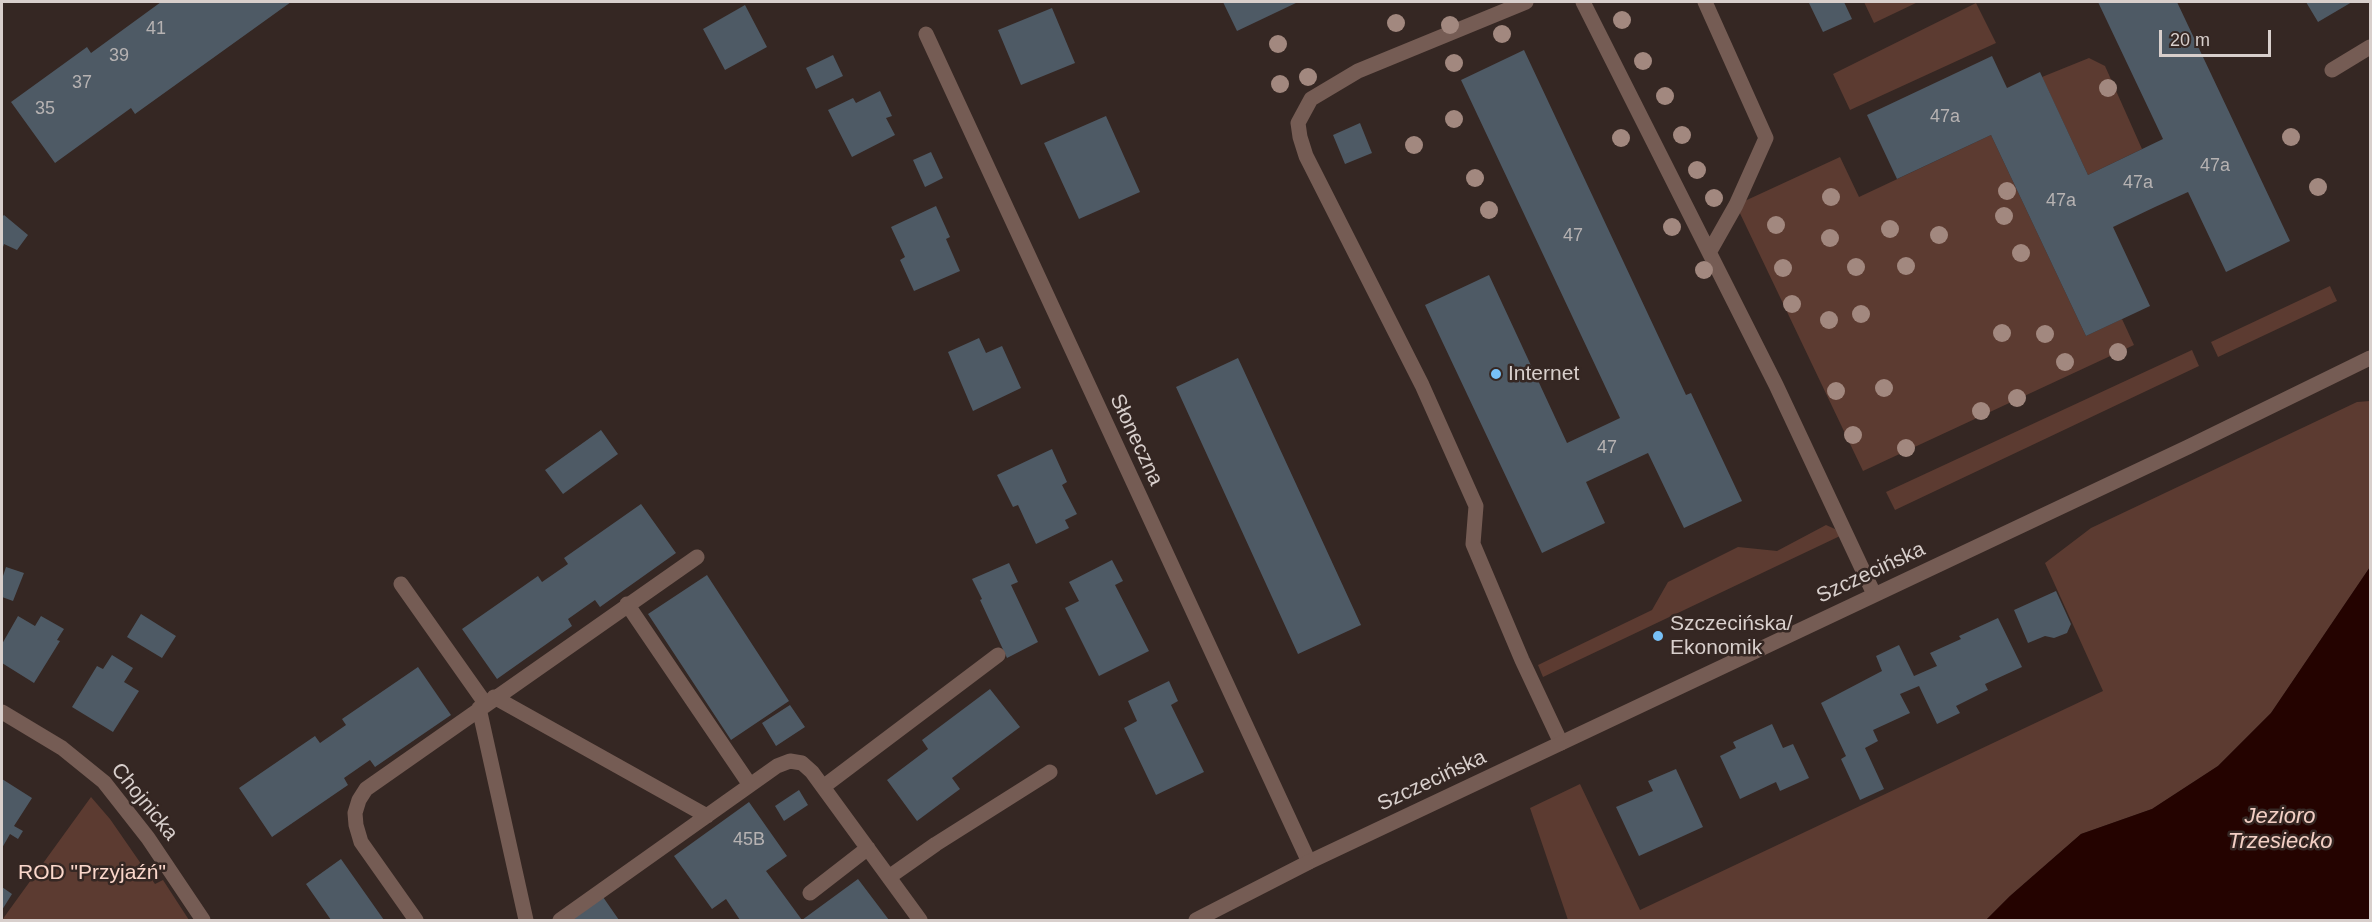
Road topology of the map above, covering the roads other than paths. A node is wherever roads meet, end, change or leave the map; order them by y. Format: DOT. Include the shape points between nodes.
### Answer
graph roads {
  1 [pos="1526,2"];
  2 [pos="1705,2"];
  3 [pos="1586,4"];
  4 [pos="927,34"];
  5 [pos="2370,47"];
  6 [pos="2332,70"];
  7 [pos="1710,251"];
  8 [pos="2370,358"];
  9 [pos="697,557"];
  10 [pos="401,584"];
  11 [pos="1874,594"];
  12 [pos="627,604"];
  13 [pos="998,655"];
  14 [pos="486,703"];
  15 [pos="2,712"];
  16 [pos="1561,743"];
  17 [pos="1050,772"];
  18 [pos="750,785"];
  19 [pos="823,787"];
  20 [pos="707,816"];
  21 [pos="868,848"];
  22 [pos="1309,862"];
  23 [pos="889,877"];
  24 [pos="810,893"];
  25 [pos="203,921"];
  26 [pos="416,921"];
  27 [pos="526,921"];
  28 [pos="560,921"];
  29 [pos="920,921"];
  30 [pos="1196,921"];
  1 -- 16 [label="street" via="1358,71 1311,99 1298,123 1306,156 1422,385 1476,506 1473,544"];
  2 -- 7 [label="street" via="1766,138"];
  3 -- 7 [label="street"];
  4 -- 22 [label="street, Słoneczna"];
  5 -- 6 [label="street"];
  7 -- 11 [label="street"];
  8 -- 11 [label="street, Szczecińska"];
  9 -- 12 [label="street"];
  10 -- 14 [label="street"];
  11 -- 16 [label="street, Szczecińska"];
  12 -- 14 [label="street"];
  12 -- 18 [label="street"];
  13 -- 19 [label="street"];
  14 -- 20 [label="street"];
  14 -- 26 [label="street" via="378,779 359,801 356,825 361,842"];
  14 -- 27 [label="street"];
  15 -- 25 [label="street, Chojnicka" via="62,748 104,782 148,838"];
  16 -- 22 [label="street, Szczecińska"];
  17 -- 23 [label="street"];
  18 -- 19 [label="street" via="790,761 802,764"];
  18 -- 20 [label="street"];
  19 -- 21 [label="street"];
  20 -- 28 [label="street"];
  21 -- 23 [label="street"];
  21 -- 24 [label="street"];
  22 -- 30 [label="street, Szczecińska"];
  23 -- 29 [label="street"];
}
